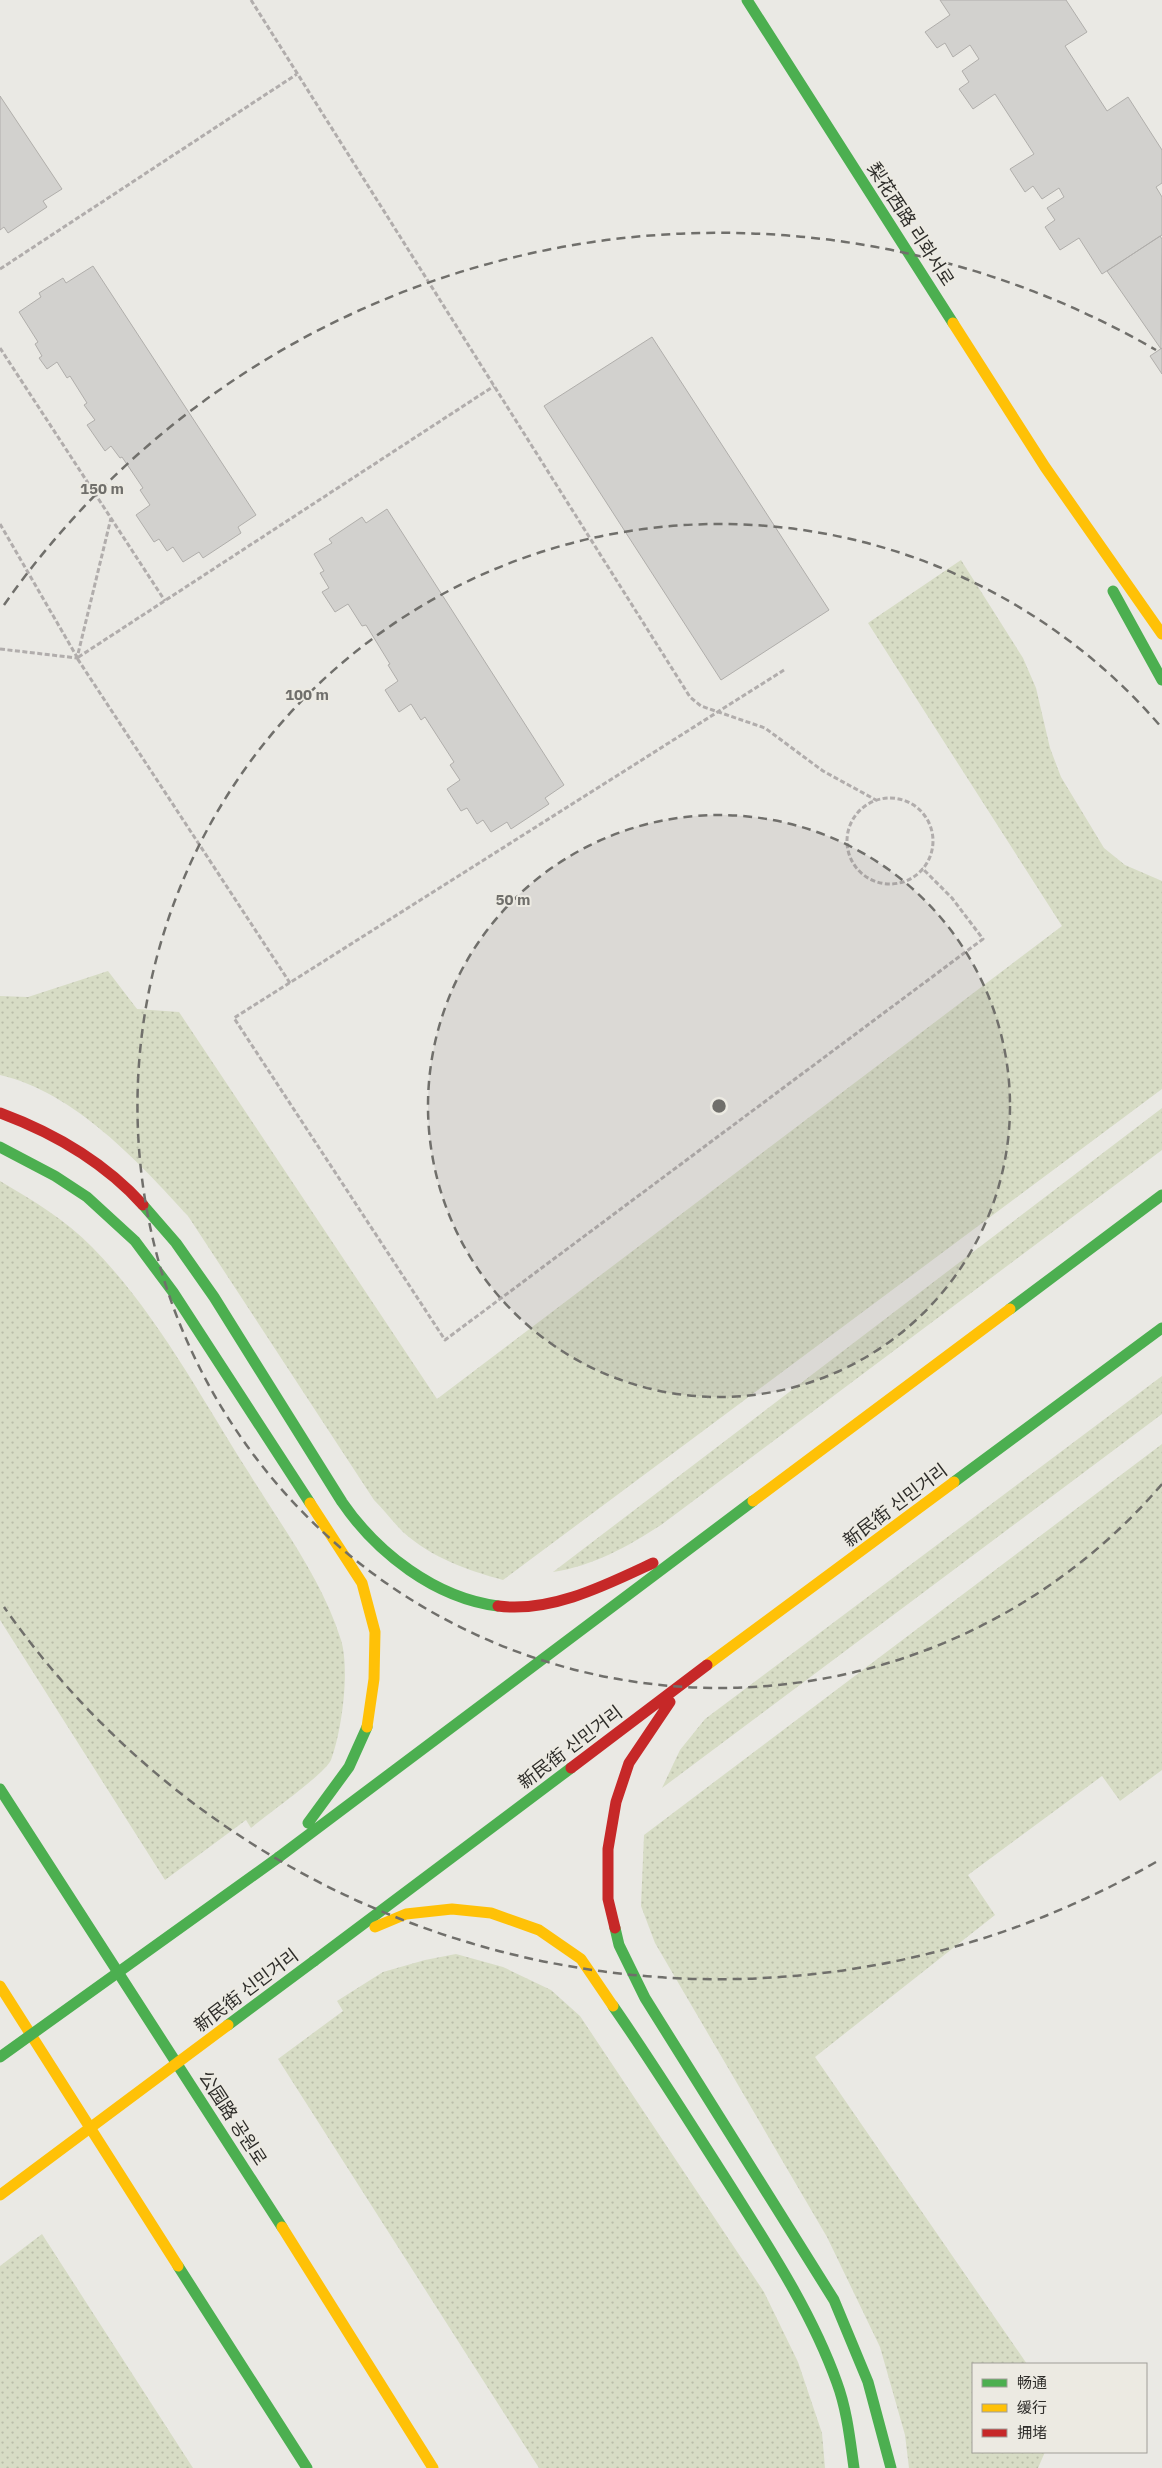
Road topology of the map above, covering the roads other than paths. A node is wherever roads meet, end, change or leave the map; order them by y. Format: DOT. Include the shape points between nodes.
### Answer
graph roads {
  1 [pos="748,0"];
  2 [pos="1045,467"];
  3 [pos="1097,561"];
  4 [pos="1106,578"];
  5 [pos="1162,634"];
  6 [pos="1162,680"];
  7 [pos="0,1113"];
  8 [pos="0,1147"];
  9 [pos="1162,1195"];
  10 [pos="1162,1328"];
  11 [pos="706,1538"];
  12 [pos="683,1683"];
  13 [pos="0,1789"];
  14 [pos="279,1857"];
  15 [pos="343,1940"];
  16 [pos="0,1986"];
  17 [pos="0,2057"];
  18 [pos="0,2194"];
  19 [pos="307,2468"];
  20 [pos="433,2468"];
  21 [pos="854,2468"];
  22 [pos="891,2468"];
  1 -- 2 [label="main road, 梨花西路 리화서로"];
  2 -- 3 [label="main road, 梨花西路 리화서로"];
  2 -- 5 [label="main road, 梨花西路 리화서로"];
  4 -- 6 [label="main road"];
  7 -- 11 [label="main road" via="89,1157 138,1199 202,1280 356,1522 378,1544 444,1590 496,1606 538,1607 607,1584"];
  8 -- 14 [label="main road" via="87,1197 135,1241 173,1292 362,1583 375,1632 374,1679 367,1727 349,1767 329,1797"];
  9 -- 11 [label="main road"];
  10 -- 12 [label="main road, 新民街 신민거리"];
  11 -- 14 [label="main road"];
  12 -- 15 [label="main road, 新民街 신민거리"];
  12 -- 22 [label="main road" via="629,1762 616,1802 608,1849 608,1899 620,1945 645,1998 834,2300 874,2395"];
  13 -- 20 [label="main road, 公园路 공원로" via="230,2145"];
  14 -- 17 [label="main road, bridge"];
  15 -- 18 [label="main road, 新民街 신민거리, bridge"];
  15 -- 21 [label="main road" via="406,1914 452,1909 491,1913 539,1930 581,1958 766,2242 802,2305 837,2383"];
  16 -- 19 [label="main road"];
}
